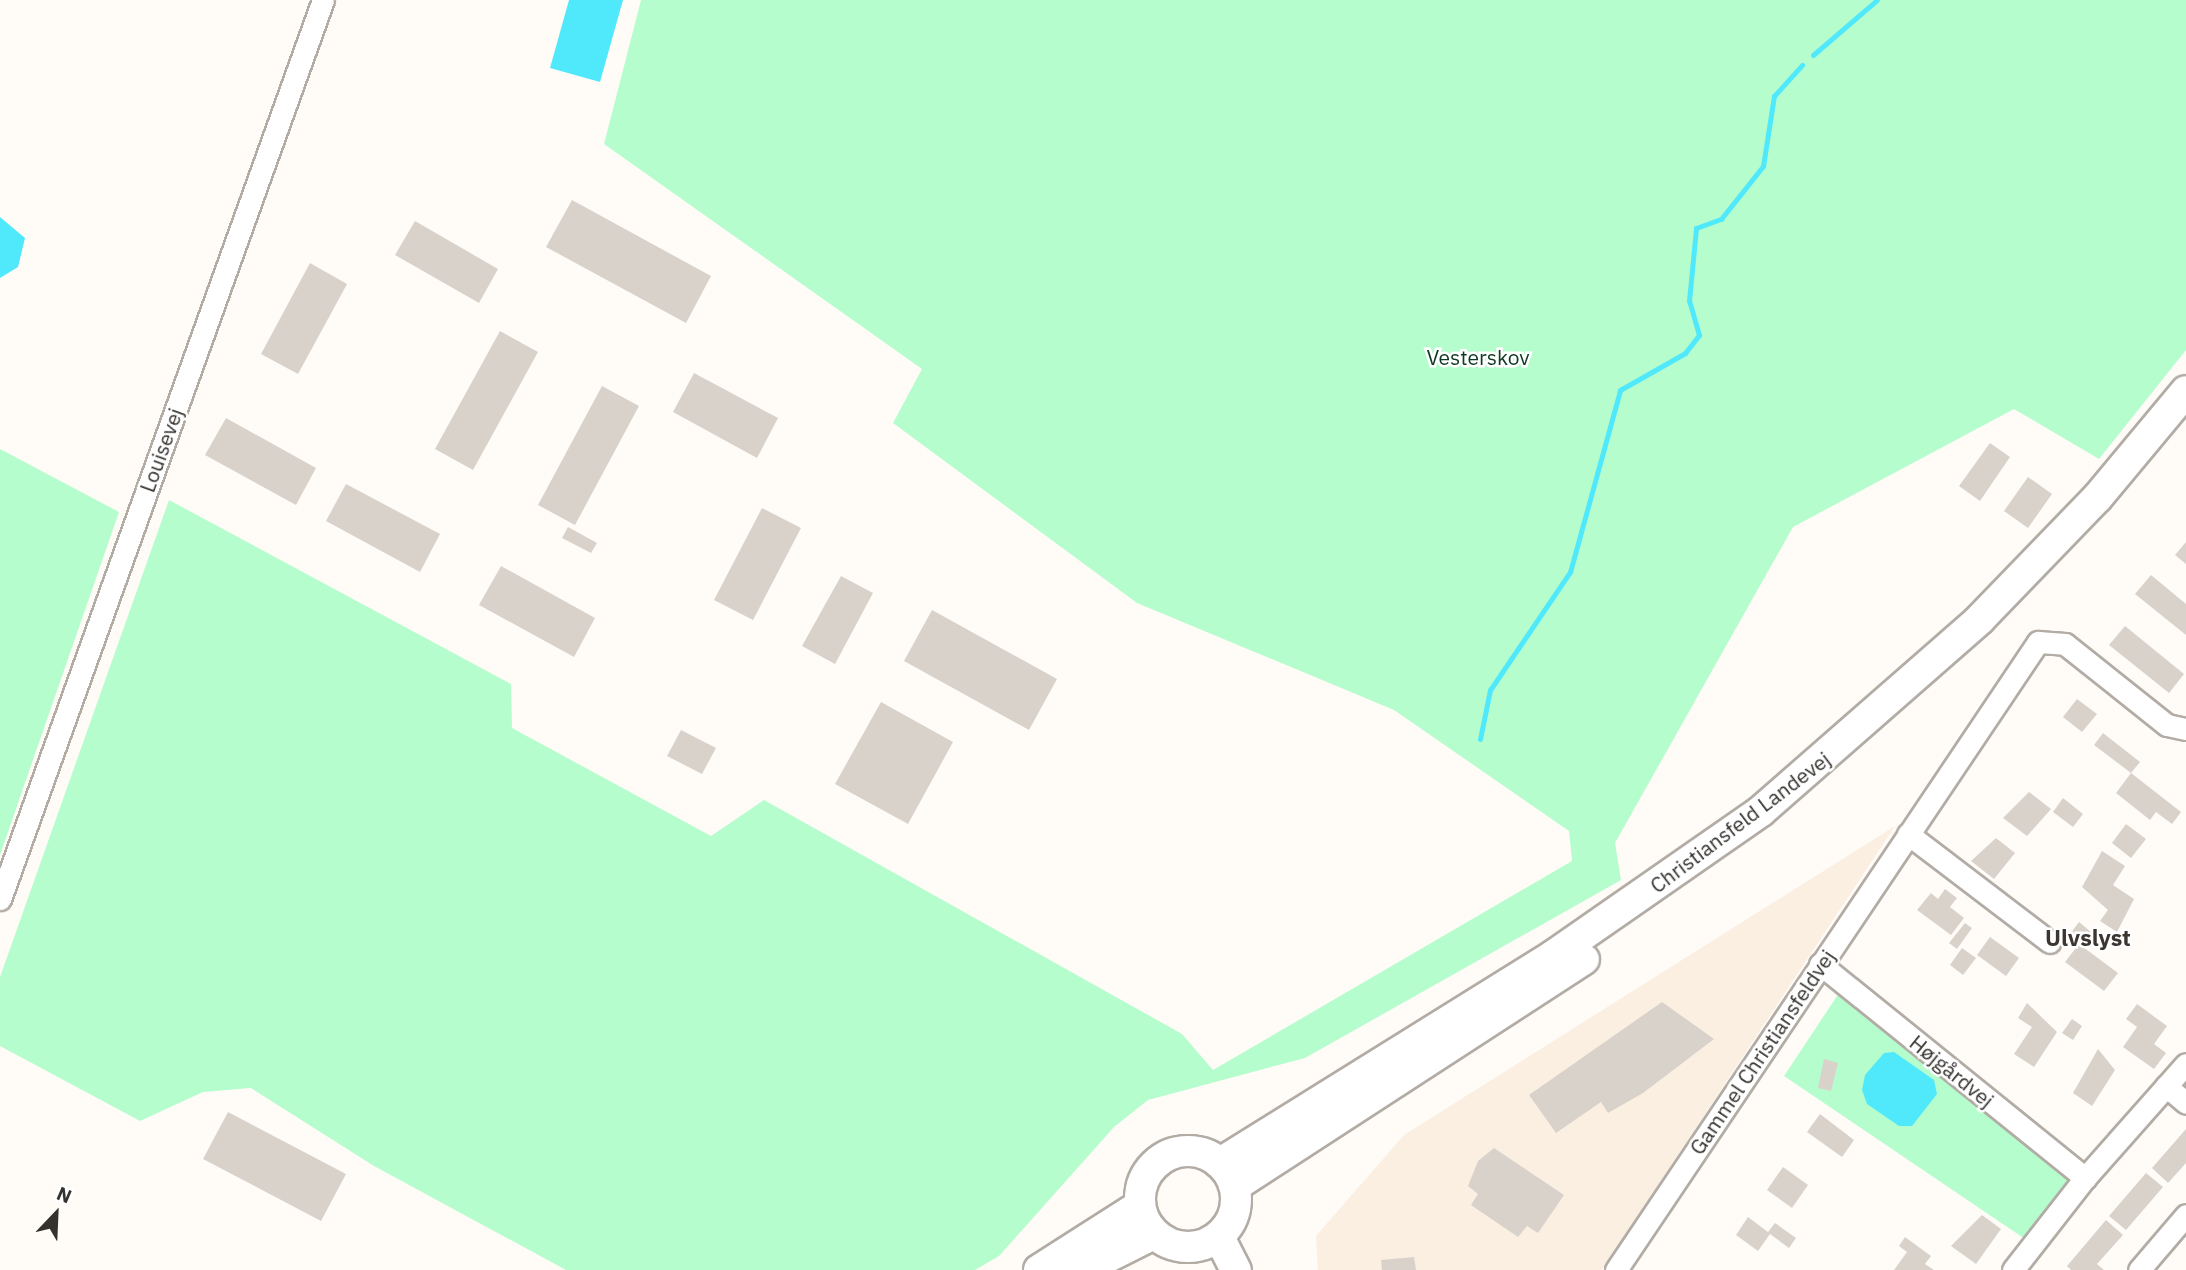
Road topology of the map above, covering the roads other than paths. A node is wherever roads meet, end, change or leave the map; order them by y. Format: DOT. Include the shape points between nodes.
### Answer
graph roads {
  1 [pos="323,0"];
  2 [pos="2186,391"];
  3 [pos="2186,420"];
  4 [pos="2186,729"];
  5 [pos="1908,834"];
  6 [pos="0,899"];
  7 [pos="2050,942"];
  8 [pos="1820,964"];
  9 [pos="2186,1064"];
  10 [pos="2165,1086"];
  11 [pos="2186,1103"];
  12 [pos="1227,1174"];
  13 [pos="2085,1178"];
  14 [pos="1139,1206"];
  15 [pos="2186,1215"];
  16 [pos="1154,1234"];
  17 [pos="1219,1237"];
  18 [pos="1039,1270"];
  19 [pos="1083,1270"];
  20 [pos="1236,1270"];
  21 [pos="1616,1270"];
  22 [pos="2013,1270"];
  23 [pos="2138,1270"];
  1 -- 6 [label="street, Louisevej"];
  2 -- 12 [label="main road, Christiansfeld Landevej" via="2096,498 1980,618 1761,811"];
  3 -- 12 [label="main road, Christiansfeld Landevej" via="1993,632 1820,787 1622,933"];
  4 -- 5 [label="street, Gammel Christiansfeldvej" via="2167,725 2065,644 2038,642"];
  5 -- 7 [label="street"];
  5 -- 8 [label="street, Gammel Christiansfeldvej"];
  8 -- 13 [label="street, Højgårdvej"];
  8 -- 21 [label="street, Gammel Christiansfeldvej"];
  9 -- 10 [label="street"];
  10 -- 11 [label="street"];
  10 -- 13 [label="street"];
  12 -- 14 [label="main road" via="1193,1151 1165,1156 1144,1177"];
  12 -- 17 [label="main road" via="1234,1214"];
  13 -- 22 [label="street"];
  14 -- 16 [label="main road"];
  14 -- 18 [label="main road"];
  15 -- 23 [label="street"];
  16 -- 17 [label="main road" via="1191,1248"];
  16 -- 19 [label="main road"];
  17 -- 20 [label="main road"];
}
